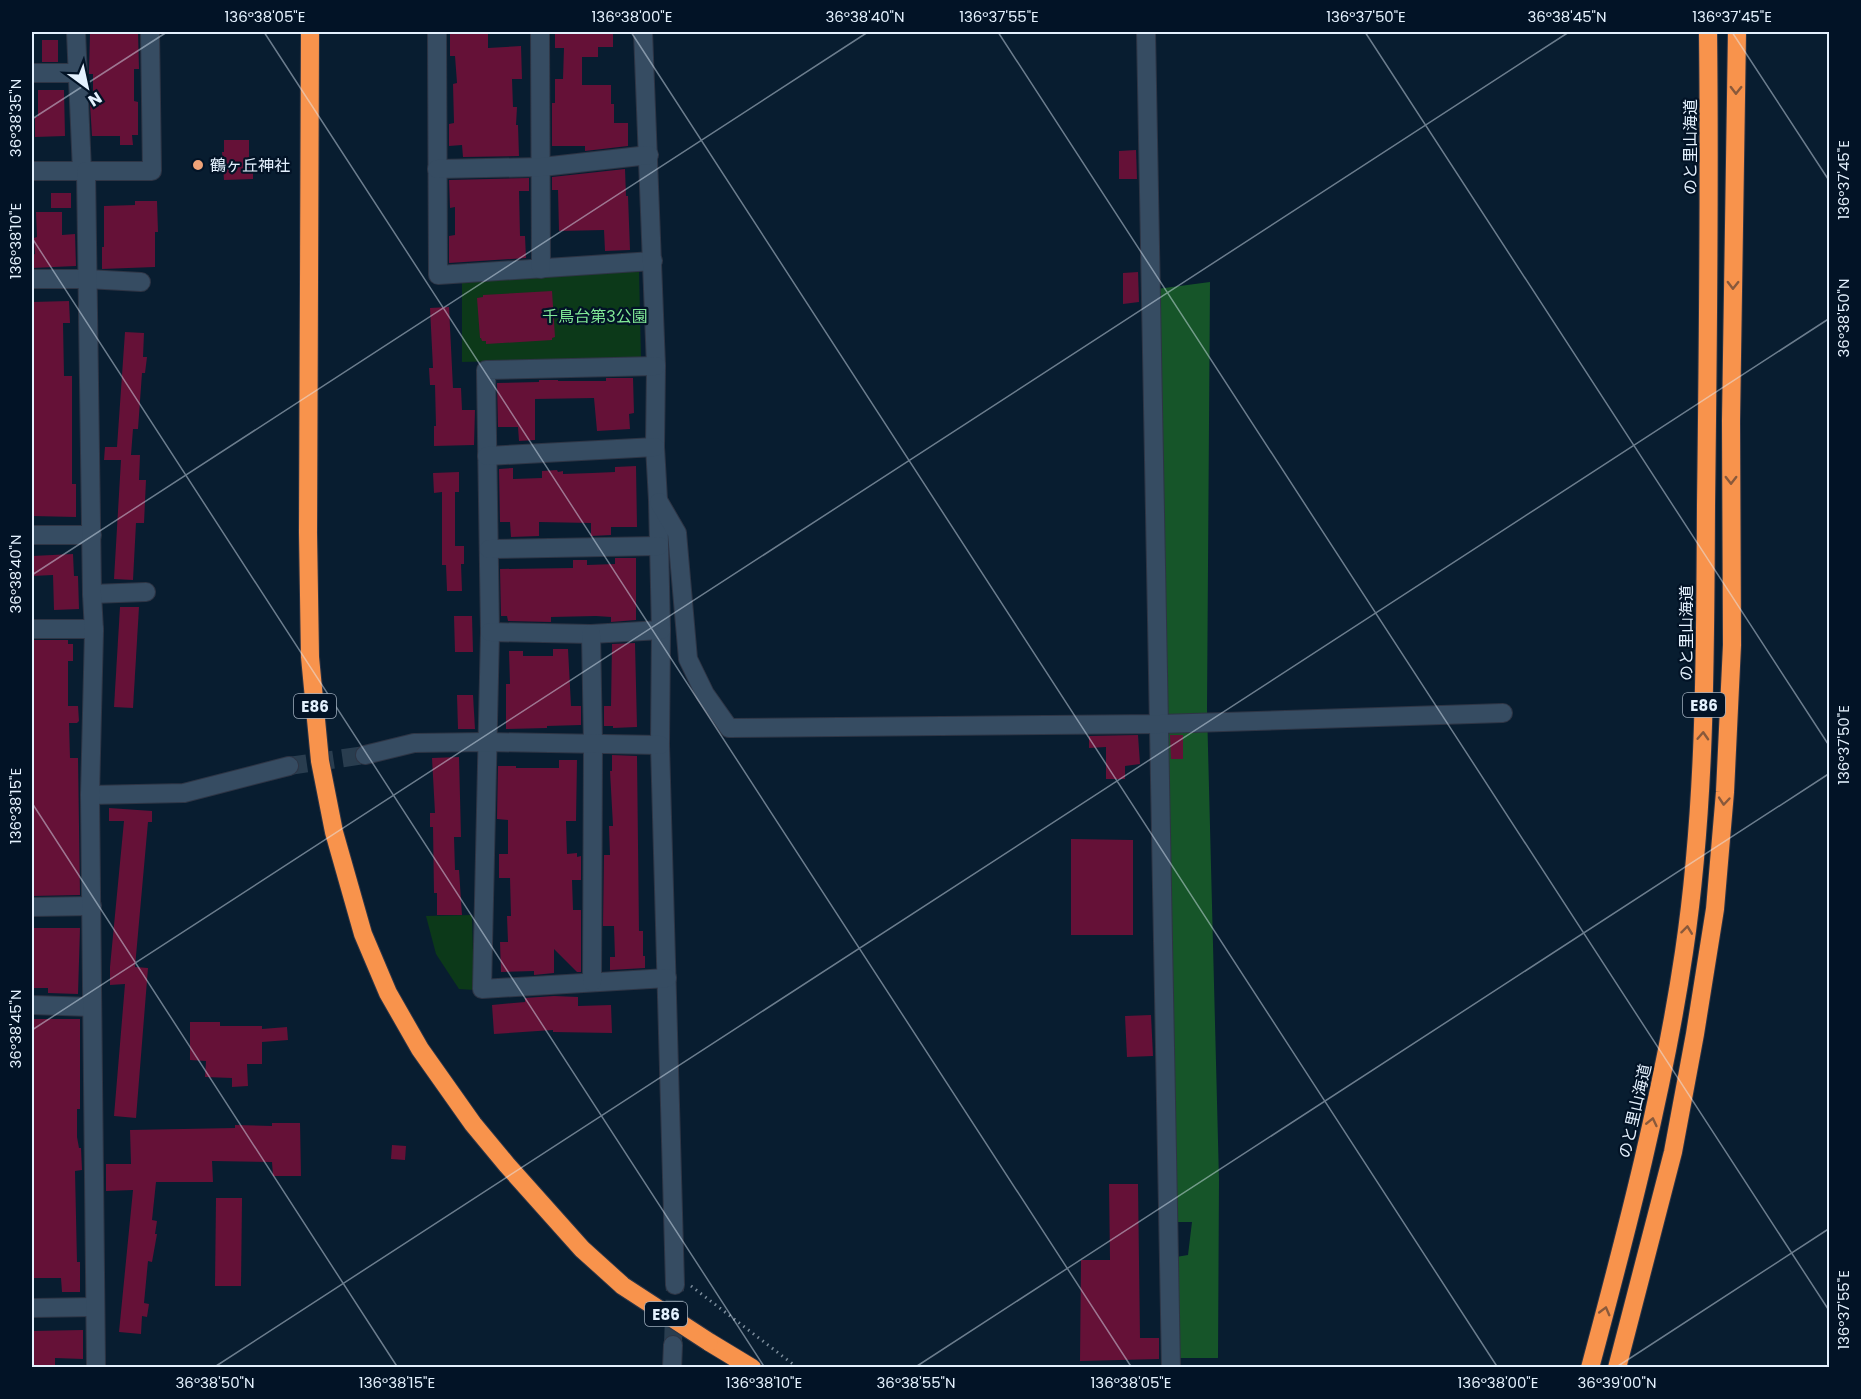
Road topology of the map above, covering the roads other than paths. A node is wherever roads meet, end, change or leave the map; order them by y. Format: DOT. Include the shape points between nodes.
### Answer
graph roads {
  1 [pos="76,32"];
  2 [pos="150,32"];
  3 [pos="310,32"];
  4 [pos="437,32"];
  5 [pos="540,32"];
  6 [pos="644,32"];
  7 [pos="1146,32"];
  8 [pos="1708,32"];
  9 [pos="1737,32"];
  10 [pos="32,73"];
  11 [pos="78,73"];
  12 [pos="649,155"];
  13 [pos="542,167"];
  14 [pos="437,169"];
  15 [pos="32,171"];
  16 [pos="84,171"];
  17 [pos="653,261"];
  18 [pos="542,269"];
  19 [pos="32,279"];
  20 [pos="87,279"];
  21 [pos="141,282"];
  22 [pos="656,366"];
  23 [pos="655,447"];
  24 [pos="487,456"];
  25 [pos="658,500"];
  26 [pos="32,535"];
  27 [pos="92,535"];
  28 [pos="659,546"];
  29 [pos="489,549"];
  30 [pos="146,592"];
  31 [pos="92,594"];
  32 [pos="32,629"];
  33 [pos="94,629"];
  34 [pos="661,630"];
  35 [pos="490,632"];
  36 [pos="591,634"];
  37 [pos="1503,713"];
  38 [pos="1160,724"];
  39 [pos="487,742"];
  40 [pos="593,743"];
  41 [pos="660,745"];
  42 [pos="365,756"];
  43 [pos="289,766"];
  44 [pos="90,795"];
  45 [pos="92,906"];
  46 [pos="32,907"];
  47 [pos="667,978"];
  48 [pos="592,982"];
  49 [pos="32,1005"];
  50 [pos="92,1007"];
  51 [pos="683,1285"];
  52 [pos="95,1307"];
  53 [pos="32,1308"];
  54 [pos="673,1346"];
  55 [pos="96,1368"];
  56 [pos="672,1368"];
  57 [pos="752,1368"];
  58 [pos="1171,1368"];
  59 [pos="1590,1368"];
  60 [pos="1617,1368"];
  1 -- 11 [label="street"];
  2 -- 16 [label="street" via="152,171"];
  3 -- 57 [label="highway, E86, bridge" via="310,657 320,761 334,832 363,934 388,993 420,1049 473,1124 582,1249 623,1286"];
  4 -- 14 [label="street"];
  5 -- 13 [label="street"];
  6 -- 12 [label="street"];
  7 -- 38 [label="street"];
  59 -- 8 [label="highway, のと里山海道 / E86, one-way" via="1666,1064 1699,822 1705,693"];
  9 -- 60 [label="highway, E86, one-way" via="1732,645 1716,897 1673,1152"];
  10 -- 11 [label="street"];
  11 -- 16 [label="street"];
  12 -- 13 [label="street"];
  12 -- 17 [label="street"];
  13 -- 14 [label="street"];
  13 -- 18 [label="street"];
  14 -- 18 [label="street" via="438,275"];
  15 -- 16 [label="street"];
  16 -- 20 [label="street"];
  17 -- 18 [label="street"];
  17 -- 22 [label="street"];
  19 -- 20 [label="street"];
  20 -- 21 [label="street"];
  20 -- 27 [label="street"];
  22 -- 23 [label="street"];
  22 -- 24 [label="street" via="486,370"];
  23 -- 24 [label="street"];
  23 -- 25 [label="street"];
  24 -- 29 [label="street"];
  25 -- 28 [label="street"];
  25 -- 38 [label="street" via="677,533 688,659 705,694 729,728"];
  26 -- 27 [label="street"];
  27 -- 31 [label="street"];
  28 -- 29 [label="street"];
  28 -- 34 [label="street"];
  29 -- 35 [label="street"];
  30 -- 31 [label="street"];
  31 -- 33 [label="street"];
  32 -- 33 [label="street"];
  33 -- 44 [label="street"];
  34 -- 36 [label="street"];
  34 -- 41 [label="street"];
  35 -- 36 [label="street"];
  35 -- 39 [label="street"];
  36 -- 40 [label="street"];
  37 -- 38 [label="street"];
  38 -- 58 [label="street"];
  39 -- 40 [label="street"];
  39 -- 42 [label="street" via="414,743"];
  39 -- 48 [label="street" via="482,989"];
  40 -- 41 [label="street"];
  40 -- 48 [label="street"];
  41 -- 47 [label="street"];
  43 -- 44 [label="street" via="184,793"];
  44 -- 45 [label="street"];
  45 -- 46 [label="street"];
  45 -- 50 [label="street"];
  47 -- 48 [label="street"];
  47 -- 51 [label="street"];
  49 -- 50 [label="street"];
  50 -- 52 [label="street"];
  52 -- 53 [label="street"];
  52 -- 55 [label="street"];
  54 -- 56 [label="street"];
}
